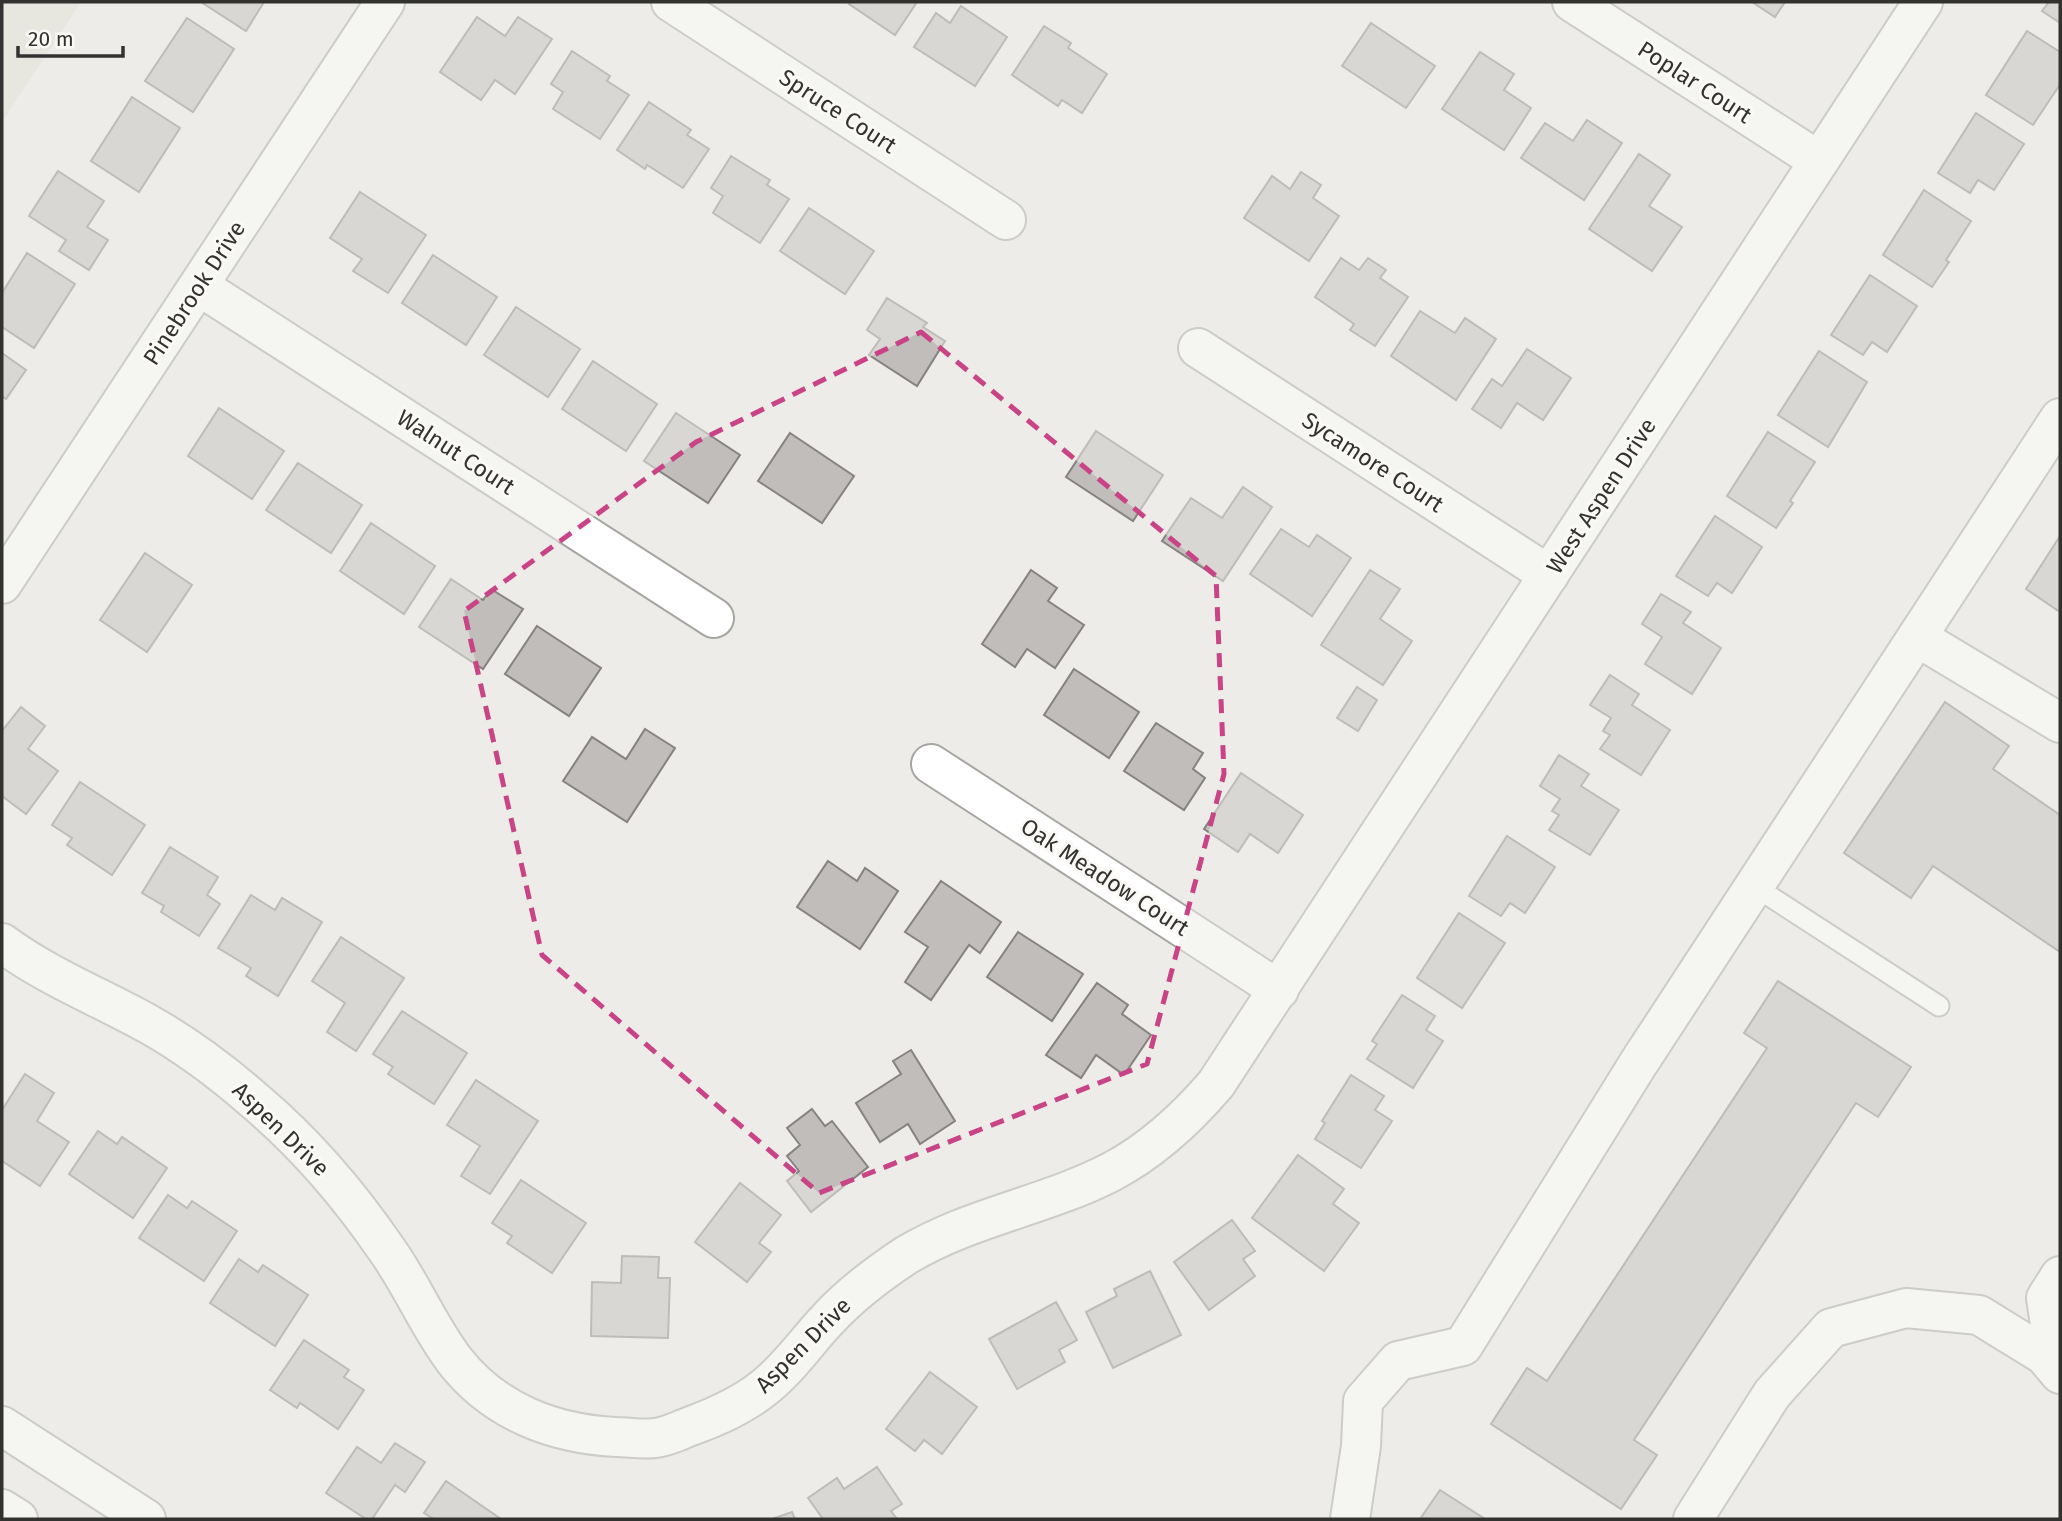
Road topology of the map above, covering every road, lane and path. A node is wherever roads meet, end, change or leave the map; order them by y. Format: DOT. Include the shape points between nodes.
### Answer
graph roads {
  1 [pos="385,2"];
  2 [pos="671,2"];
  3 [pos="1572,2"];
  4 [pos="1923,2"];
  5 [pos="1819,161"];
  6 [pos="1006,220"];
  7 [pos="199,286"];
  8 [pos="1198,348"];
  9 [pos="2060,418"];
  10 [pos="1549,575"];
  11 [pos="2,584"];
  12 [pos="714,618"];
  13 [pos="1917,638"];
  14 [pos="2060,723"];
  15 [pos="931,764"];
  16 [pos="1754,886"];
  17 [pos="2,943"];
  18 [pos="1279,990"];
  19 [pos="1939,1006"];
  20 [pos="2060,1276"];
  21 [pos="2054,1347"];
  22 [pos="2,1426"];
  23 [pos="2,1509"];
  24 [pos="18,1519"];
  25 [pos="146,1519"];
  26 [pos="1350,1519"];
  27 [pos="1693,1519"];
  1 -- 7 [label="street, Pinebrook Drive"];
  2 -- 6 [label="street, Spruce Court"];
  3 -- 5 [label="street, Poplar Court"];
  4 -- 5 [label="street, West Aspen Drive"];
  5 -- 10 [label="street, West Aspen Drive"];
  7 -- 11 [label="street, Pinebrook Drive"];
  7 -- 12 [label="street, Walnut Court"];
  8 -- 10 [label="street, Sycamore Court"];
  9 -- 13 [label="street"];
  10 -- 18 [label="street, West Aspen Drive"];
  13 -- 14 [label="street"];
  13 -- 16 [label="street"];
  15 -- 18 [label="street, Oak Meadow Court"];
  16 -- 19 [label="lane"];
  16 -- 26 [label="street" via="1464,1346 1398,1361 1363,1401"];
  17 -- 18 [label="street, Aspen Drive" via="59,979 151,1025 259,1103 363,1215 442,1341 478,1385 513,1411 560,1430 655,1438 733,1409 766,1386 830,1316 905,1257 942,1236 1101,1176 1156,1144 1216,1084"];
  20 -- 21 [label="street" via="2046,1298"];
  21 -- 27 [label="street" via="1979,1315 1906,1308 1831,1328 1772,1394"];
  22 -- 25 [label="street"];
  23 -- 24 [label="street"];
}
